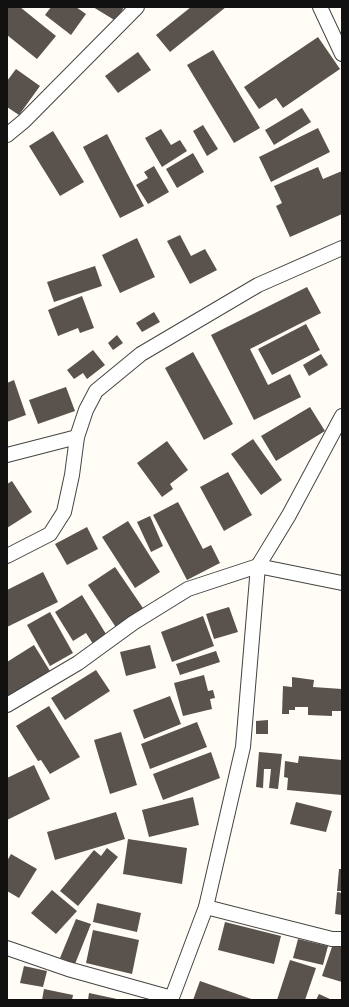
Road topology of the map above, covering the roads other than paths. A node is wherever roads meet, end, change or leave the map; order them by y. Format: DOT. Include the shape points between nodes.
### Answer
graph roads {
  1 [pos="137,7"];
  2 [pos="320,7"];
  3 [pos="342,54"];
  4 [pos="7,135"];
  5 [pos="342,248"];
  6 [pos="342,416"];
  7 [pos="77,437"];
  8 [pos="7,455"];
  9 [pos="7,556"];
  10 [pos="258,566"];
  11 [pos="342,583"];
  12 [pos="7,705"];
  13 [pos="206,907"];
  14 [pos="342,939"];
  15 [pos="7,948"];
  16 [pos="172,999"];
  1 -- 4 [label="street"];
  2 -- 3 [label="street"];
  5 -- 7 [label="street" via="258,285 141,354 96,391"];
  6 -- 10 [label="street" via="289,516"];
  7 -- 8 [label="street"];
  7 -- 9 [label="street" via="64,512 50,534"];
  10 -- 11 [label="street"];
  10 -- 12 [label="street" via="188,589 78,663"];
  10 -- 13 [label="street" via="243,747"];
  13 -- 14 [label="street" via="332,939"];
  13 -- 16 [label="street"];
  15 -- 16 [label="street" via="68,969"];
}
